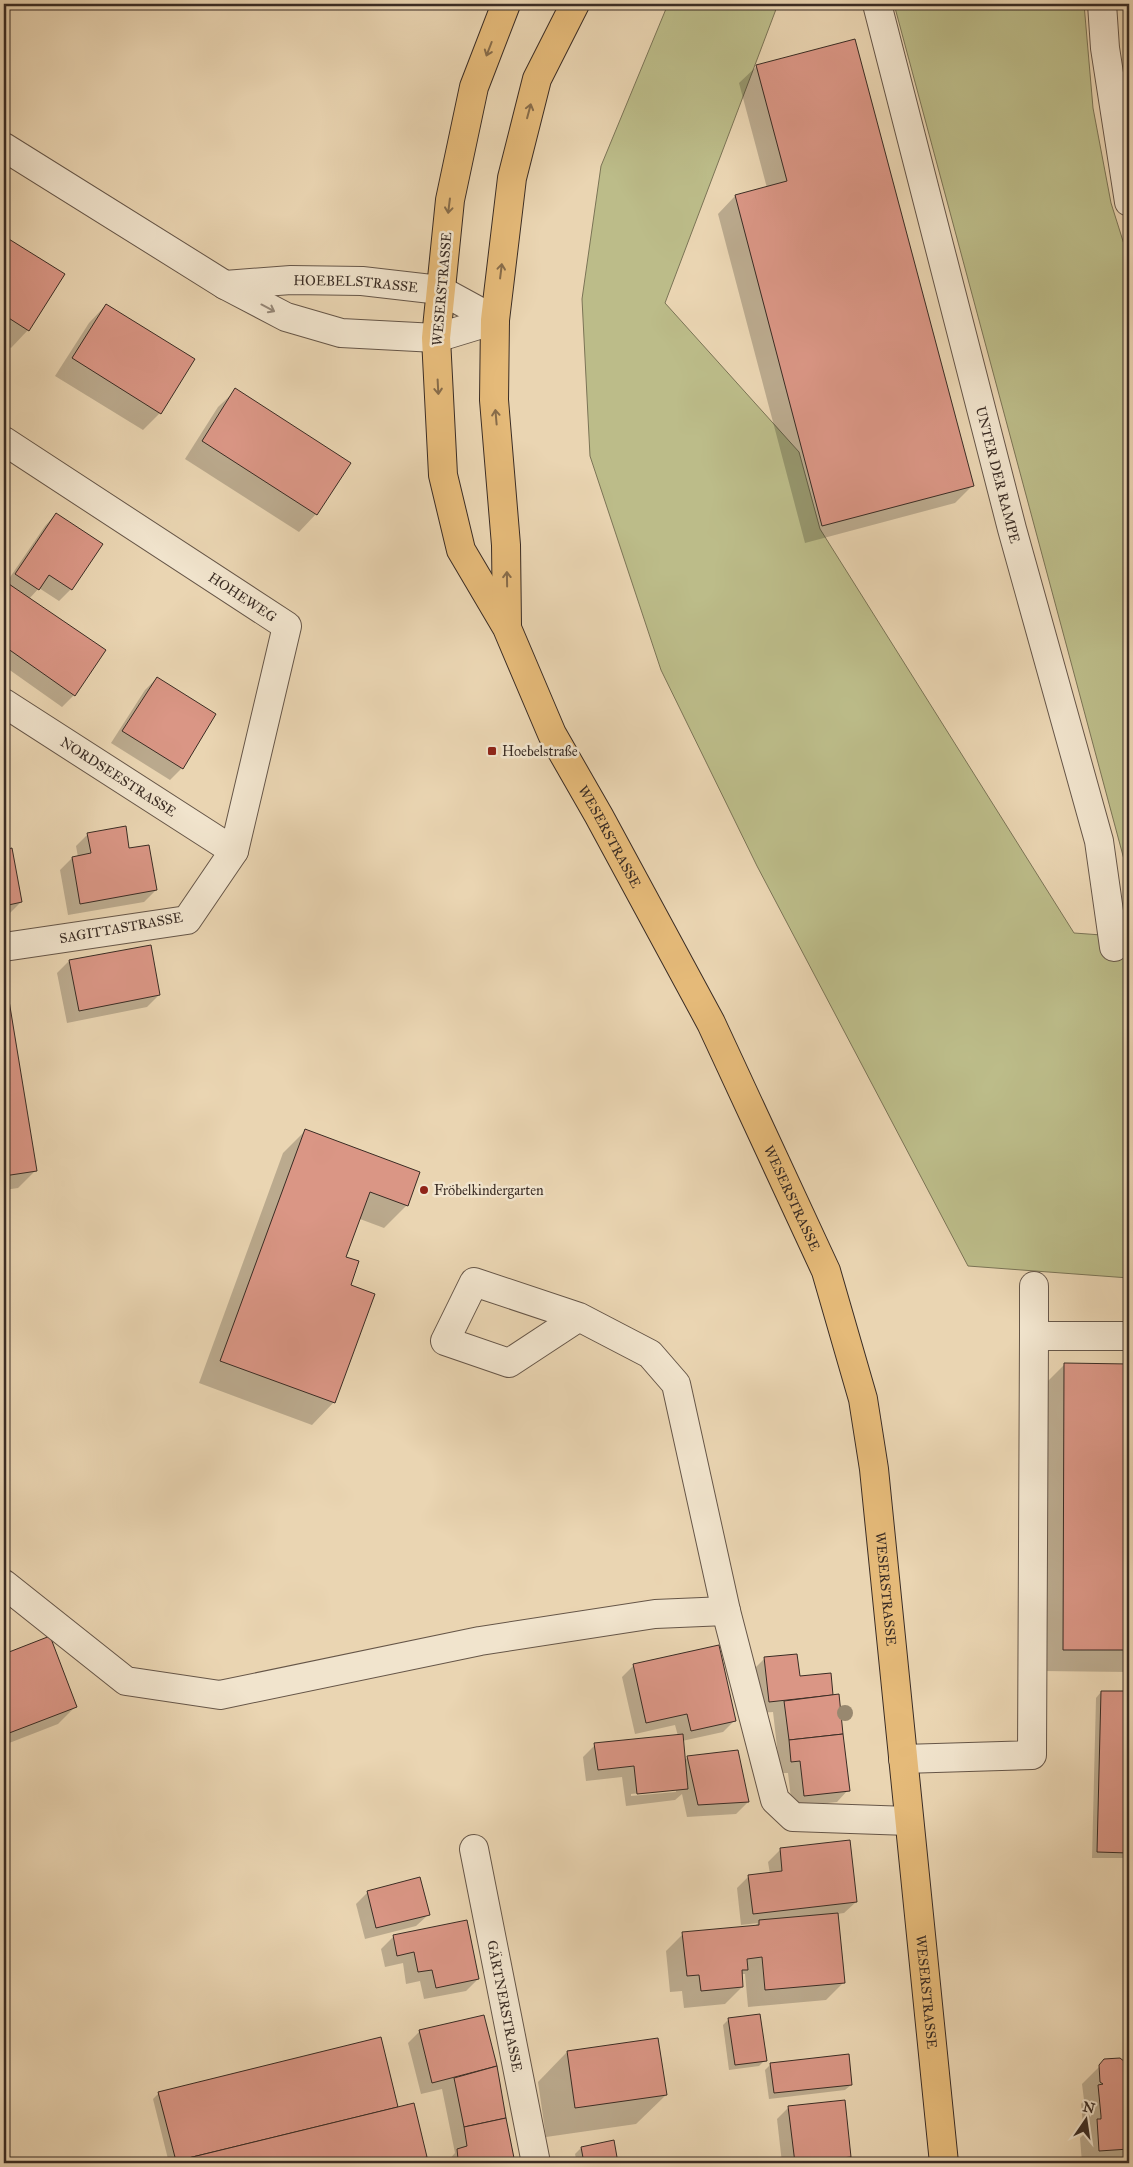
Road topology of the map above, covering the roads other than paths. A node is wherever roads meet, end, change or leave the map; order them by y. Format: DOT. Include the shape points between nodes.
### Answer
graph roads {
  1 [pos="506,4"];
  2 [pos="575,4"];
  3 [pos="877,4"];
  4 [pos="1102,4"];
  5 [pos="4,147"];
  6 [pos="1129,202"];
  7 [pos="225,285"];
  8 [pos="440,290"];
  9 [pos="495,320"];
  10 [pos="436,338"];
  11 [pos="4,441"];
  12 [pos="507,628"];
  13 [pos="4,703"];
  14 [pos="234,851"];
  15 [pos="1114,947"];
  16 [pos="4,948"];
  17 [pos="1034,1286"];
  18 [pos="579,1316"];
  19 [pos="1034,1336"];
  20 [pos="1129,1336"];
  21 [pos="4,1584"];
  22 [pos="726,1611"];
  23 [pos="903,1759"];
  24 [pos="909,1821"];
  25 [pos="474,1849"];
  26 [pos="536,2163"];
  27 [pos="944,2163"];
  1 -- 8 [label="main road, WESERSTRASSE, one-way" via="474,87 450,200"];
  9 -- 2 [label="main road, WESERSTRASSE, one-way" via="514,169 538,79"];
  3 -- 15 [label="street, UNTER DER RAMPE" via="1012,529 1099,841"];
  4 -- 6 [label="street" via="1105,48"];
  5 -- 7 [label="street"];
  7 -- 8 [label="street, HOEBELSTRASSE" via="291,280 362,281"];
  7 -- 10 [label="street, one-way" via="286,317 342,333"];
  8 -- 9 [label="street, HOEBELSTRASSE"];
  8 -- 10 [label="main road, WESERSTRASSE"];
  9 -- 10 [label="street"];
  12 -- 9 [label="main road, WESERSTRASSE, one-way" via="506,545 494,400"];
  10 -- 12 [label="main road, WESERSTRASSE, one-way" via="443,475 461,550"];
  11 -- 14 [label="street, HOHEWEG" via="287,626"];
  12 -- 23 [label="main road, WESERSTRASSE" via="552,734 711,1023 826,1271 863,1399 875,1478"];
  13 -- 14 [label="street, NORDSEESTRASSE"];
  14 -- 16 [label="street, SAGITTASTRASSE" via="187,920"];
  17 -- 19 [label="street"];
  18 -- 22 [label="street" via="650,1354 676,1384"];
  19 -- 20 [label="street"];
  19 -- 23 [label="street" via="1032,1755"];
  21 -- 22 [label="street" via="126,1681 220,1696 480,1640 655,1614"];
  22 -- 24 [label="street" via="775,1800 793,1817"];
  23 -- 24 [label="main road, WESERSTRASSE"];
  24 -- 27 [label="main road, WESERSTRASSE"];
  25 -- 26 [label="street, GÄRTNERSTRASSE"];
}
